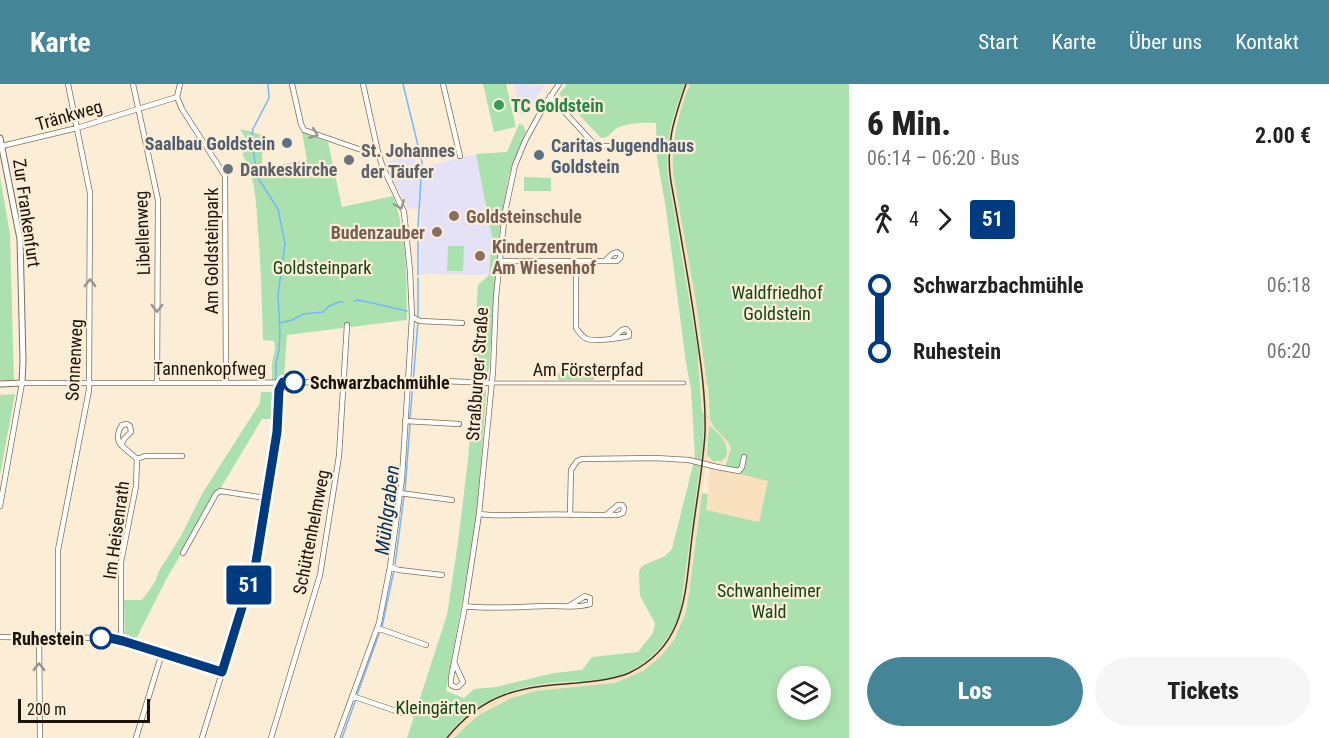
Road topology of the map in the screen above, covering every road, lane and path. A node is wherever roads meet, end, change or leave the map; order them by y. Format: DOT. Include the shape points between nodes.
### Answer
graph roads {
  1 [pos="68,84"];
  2 [pos="133,84"];
  3 [pos="180,84"];
  4 [pos="292,84"];
  5 [pos="363,84"];
  6 [pos="443,84"];
  7 [pos="559,84"];
  8 [pos="550,96"];
  9 [pos="177,97"];
  10 [pos="138,108"];
  11 [pos="77,128"];
  12 [pos="0,138"];
  13 [pos="2,146"];
  14 [pos="620,146"];
  15 [pos="378,152"];
  16 [pos="460,156"];
  17 [pos="606,260"];
  18 [pos="499,261"];
  19 [pos="576,261"];
  20 [pos="412,317"];
  21 [pos="462,323"];
  22 [pos="347,325"];
  23 [pos="613,338"];
  24 [pos="283,382"];
  25 [pos="344,382"];
  26 [pos="407,382"];
  27 [pos="492,382"];
  28 [pos="22,383"];
  29 [pos="89,383"];
  30 [pos="157,383"];
  31 [pos="226,383"];
  32 [pos="684,383"];
  33 [pos="0,384"];
  34 [pos="408,421"];
  35 [pos="459,424"];
  36 [pos="121,445"];
  37 [pos="182,456"];
  38 [pos="744,457"];
  39 [pos="136,459"];
  40 [pos="403,493"];
  41 [pos="266,498"];
  42 [pos="452,500"];
  43 [pos="0,506"];
  44 [pos="479,514"];
  45 [pos="570,514"];
  46 [pos="606,515"];
  47 [pos="183,553"];
  48 [pos="393,567"];
  49 [pos="442,575"];
  50 [pos="465,606"];
  51 [pos="569,606"];
  52 [pos="380,629"];
  53 [pos="0,637"];
  54 [pos="39,637"];
  55 [pos="58,637"];
  56 [pos="123,641"];
  57 [pos="426,645"];
  58 [pos="162,653"];
  59 [pos="454,662"];
  60 [pos="222,672"];
  61 [pos="356,697"];
  62 [pos="402,713"];
  63 [pos="40,738"];
  64 [pos="136,738"];
  65 [pos="202,738"];
  66 [pos="271,738"];
  67 [pos="337,738"];
  1 -- 11 [label="street, Sonnenweg"];
  2 -- 10 [label="street, Libellenweg"];
  3 -- 9 [label="street"];
  4 -- 15 [label="street, one-way" via="304,130 370,153"];
  5 -- 15 [label="street"];
  6 -- 16 [label="street"];
  7 -- 8 [label="street, Straßburger Straße"];
  8 -- 14 [label="street" via="594,144"];
  8 -- 18 [label="street, Straßburger Straße" via="530,129 516,165"];
  9 -- 10 [label="street, Tränkweg"];
  9 -- 31 [label="street, Am Goldsteinpark" via="225,176"];
  10 -- 11 [label="street, Tränkweg"];
  10 -- 30 [label="street, Libellenweg, one-way" via="158,200"];
  11 -- 13 [label="street, Tränkweg"];
  29 -- 11 [label="street, Sonnenweg, one-way" via="90,193"];
  12 -- 13 [label="street, Zur Frankenfurt"];
  13 -- 28 [label="street, Zur Frankenfurt" via="21,252"];
  15 -- 20 [label="street, one-way" via="404,212"];
  17 -- 19 [label="street"];
  18 -- 19 [label="street"];
  18 -- 27 [label="street, Straßburger Straße"];
  19 -- 23 [label="street" via="576,328 588,339"];
  20 -- 21 [label="street" via="420,321"];
  20 -- 26 [label="street"];
  22 -- 25 [label="street, Schüttenhelmweg"];
  24 -- 25 [label="street, Tannenkopfweg"];
  24 -- 31 [label="street, Tannenkopfweg"];
  24 -- 41 [label="street"];
  25 -- 26 [label="street, Tannenkopfweg"];
  25 -- 66 [label="street, Schüttenhelmweg" via="339,456 320,575"];
  26 -- 27 [label="street, Tannenkopfweg"];
  26 -- 34 [label="street"];
  27 -- 32 [label="street, Am Försterpfad"];
  27 -- 44 [label="street, Straßburger Straße"];
  28 -- 29 [label="street, Tannenkopfweg"];
  28 -- 33 [label="street, Tannenkopfweg"];
  28 -- 43 [label="street, Zur Frankenfurt"];
  29 -- 30 [label="street, Tannenkopfweg"];
  29 -- 55 [label="street, Sonnenweg" via="58,550"];
  30 -- 31 [label="street, Tannenkopfweg"];
  34 -- 35 [label="street"];
  34 -- 40 [label="street"];
  36 -- 39 [label="street, Im Heisenrath"];
  37 -- 39 [label="street, Im Heisenrath"];
  38 -- 45 [label="street" via="739,471 689,460 582,459 571,470"];
  39 -- 56 [label="street, Im Heisenrath" via="136,486 121,562"];
  40 -- 42 [label="street"];
  40 -- 48 [label="street"];
  41 -- 47 [label="street" via="220,491"];
  41 -- 60 [label="street" via="256,562"];
  44 -- 45 [label="street"];
  44 -- 50 [label="street, Straßburger Straße"];
  45 -- 46 [label="street"];
  48 -- 49 [label="street"];
  48 -- 52 [label="street"];
  50 -- 51 [label="street"];
  50 -- 59 [label="street, Straßburger Straße"];
  52 -- 57 [label="street"];
  52 -- 61 [label="street"];
  53 -- 54 [label="street"];
  54 -- 55 [label="street"];
  63 -- 54 [label="street, one-way"];
  55 -- 56 [label="street"];
  56 -- 58 [label="street"];
  58 -- 60 [label="street"];
  58 -- 64 [label="street"];
  59 -- 59 [label="street, Straßburger Straße" via="451,682 458,687 462,679"];
  60 -- 65 [label="street"];
  61 -- 62 [label="street"];
  61 -- 67 [label="street"];
}
